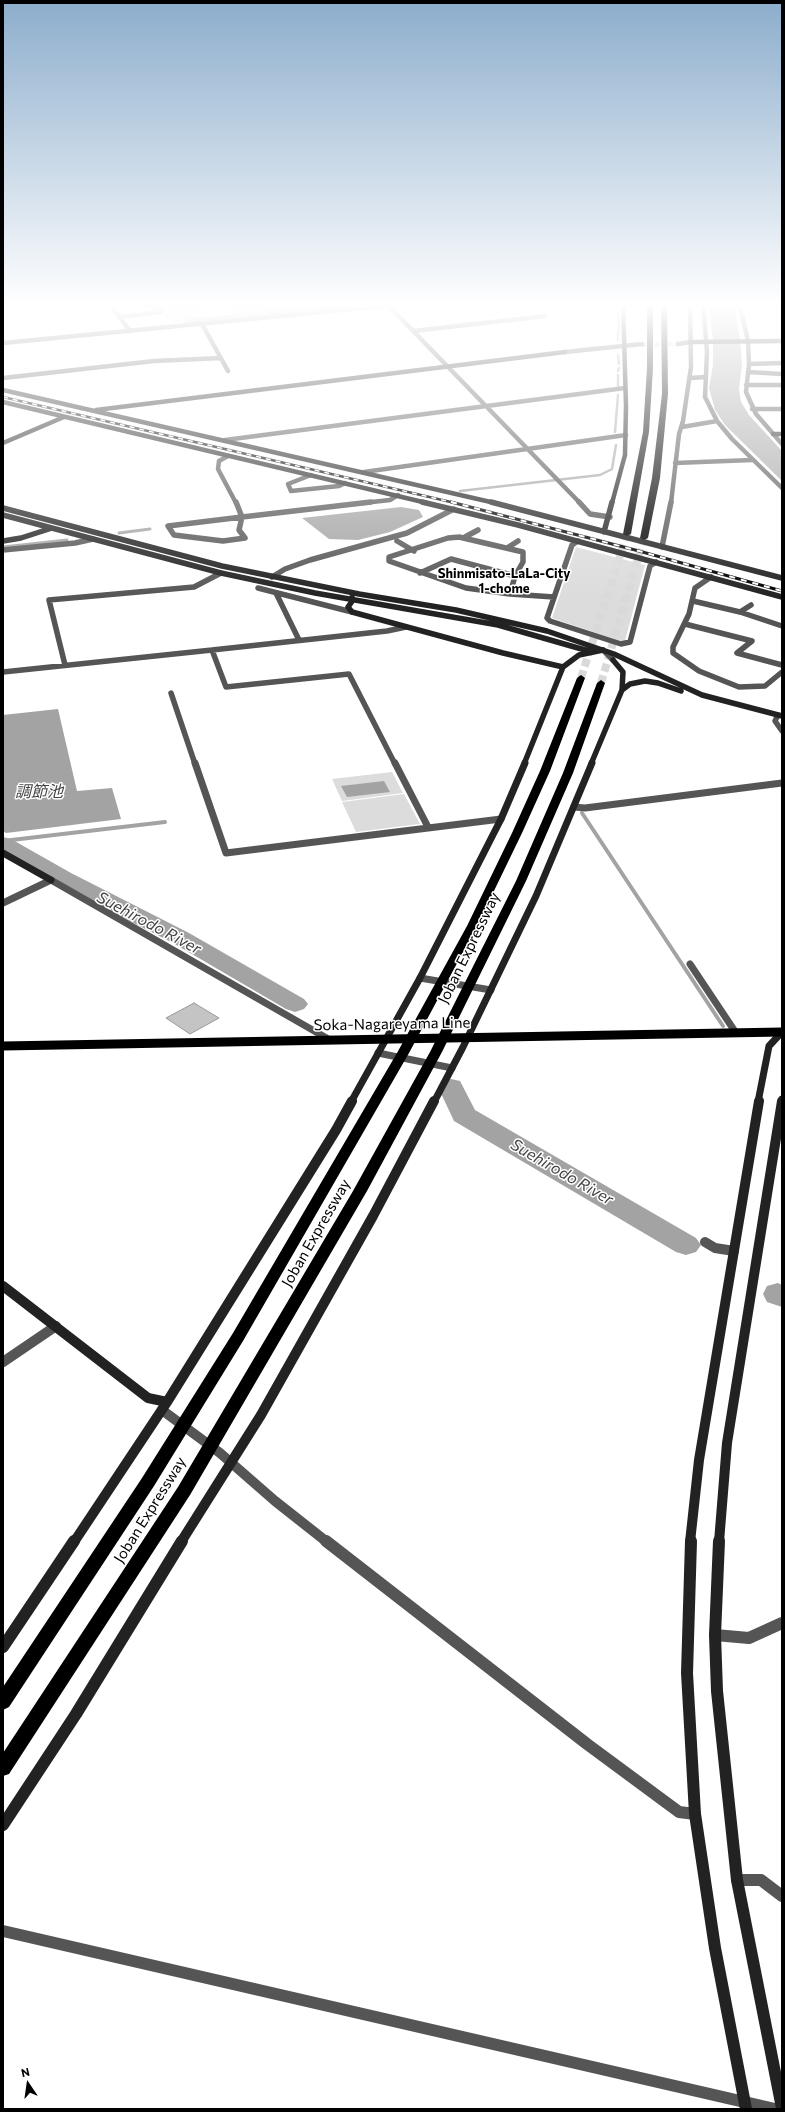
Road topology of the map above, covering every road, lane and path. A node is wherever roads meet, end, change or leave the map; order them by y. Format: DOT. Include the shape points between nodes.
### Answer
graph roads {
  1 [pos="49,401"];
  2 [pos="168,401"];
  3 [pos="482,401"];
  4 [pos="522,401"];
  5 [pos="625,401"];
  6 [pos="648,401"];
  7 [pos="664,401"];
  8 [pos="686,401"];
  9 [pos="707,401"];
  10 [pos="749,401"];
  11 [pos="3,402"];
  12 [pos="486,405"];
  13 [pos="752,409"];
  14 [pos="782,409"];
  15 [pos="91,410"];
  16 [pos="64,417"];
  17 [pos="717,421"];
  18 [pos="682,427"];
  19 [pos="772,434"];
  20 [pos="782,434"];
  21 [pos="626,435"];
  22 [pos="225,440"];
  23 [pos="3,443"];
  24 [pos="782,444"];
  25 [pos="528,448"];
  26 [pos="228,456"];
  27 [pos="752,460"];
  28 [pos="675,464"];
  29 [pos="364,472"];
  30 [pos="311,475"];
  31 [pos="345,483"];
  32 [pos="782,488"];
  33 [pos="398,495"];
  34 [pos="3,508"];
  35 [pos="454,509"];
  36 [pos="461,511"];
  37 [pos="3,515"];
  38 [pos="242,517"];
  39 [pos="610,517"];
  40 [pos="52,528"];
  41 [pos="478,530"];
  42 [pos="604,532"];
  43 [pos="627,534"];
  44 [pos="465,537"];
  45 [pos="644,538"];
  46 [pos="93,539"];
  47 [pos="3,541"];
  48 [pos="397,541"];
  49 [pos="518,541"];
  50 [pos="578,541"];
  51 [pos="507,548"];
  52 [pos="662,548"];
  53 [pos="3,550"];
  54 [pos="414,550"];
  55 [pos="656,562"];
  56 [pos="221,573"];
  57 [pos="420,573"];
  58 [pos="515,576"];
  59 [pos="272,577"];
  60 [pos="711,578"];
  61 [pos="782,578"];
  62 [pos="280,579"];
  63 [pos="303,583"];
  64 [pos="258,588"];
  65 [pos="276,593"];
  66 [pos="510,594"];
  67 [pos="782,597"];
  68 [pos="554,598"];
  69 [pos="353,600"];
  70 [pos="693,601"];
  71 [pos="751,605"];
  72 [pos="352,612"];
  73 [pos="740,612"];
  74 [pos="685,624"];
  75 [pos="782,626"];
  76 [pos="406,627"];
  77 [pos="299,640"];
  78 [pos="212,650"];
  79 [pos="602,650"];
  80 [pos="591,652"];
  81 [pos="613,660"];
  82 [pos="65,665"];
  83 [pos="782,665"];
  84 [pos="563,667"];
  85 [pos="3,672"];
  86 [pos="782,672"];
  87 [pos="581,678"];
  88 [pos="601,683"];
  89 [pos="622,690"];
  90 [pos="681,691"];
  91 [pos="171,693"];
  92 [pos="742,707"];
  93 [pos="781,714"];
  94 [pos="782,731"];
  95 [pos="782,783"];
  96 [pos="574,807"];
  97 [pos="501,819"];
  98 [pos="428,827"];
  99 [pos="3,853"];
  100 [pos="51,880"];
  101 [pos="3,903"];
  102 [pos="690,964"];
  103 [pos="420,978"];
  104 [pos="491,990"];
  105 [pos="782,1032"];
  106 [pos="736,1033"];
  107 [pos="468,1038"];
  108 [pos="330,1040"];
  109 [pos="386,1040"];
  110 [pos="3,1046"];
  111 [pos="378,1053"];
  112 [pos="452,1068"];
  113 [pos="782,1099"];
  114 [pos="779,1147"];
  115 [pos="705,1242"];
  116 [pos="734,1251"];
  117 [pos="3,1286"];
  118 [pos="56,1326"];
  119 [pos="3,1362"];
  120 [pos="165,1406"];
  121 [pos="230,1462"];
  122 [pos="782,1623"];
  123 [pos="715,1636"];
  124 [pos="3,1647"];
  125 [pos="3,1702"];
  126 [pos="3,1768"];
  127 [pos="695,1814"];
  128 [pos="3,1825"];
  129 [pos="737,1880"];
  130 [pos="782,1896"];
  131 [pos="3,1931"];
  132 [pos="745,2106"];
  133 [pos="782,2108"];
  134 [pos="775,2109"];
  1 -- 15 [label="street"];
  2 -- 15 [label="street"];
  3 -- 12 [label="street"];
  4 -- 12 [label="street"];
  5 -- 21 [label="street"];
  6 -- 43 [label="highway" via="639,477"];
  7 -- 45 [label="highway" via="655,485"];
  8 -- 18 [label="street"];
  9 -- 17 [label="street"];
  10 -- 13 [label="street"];
  11 -- 16 [label="street"];
  12 -- 22 [label="street"];
  12 -- 25 [label="street"];
  13 -- 14 [label="street"];
  13 -- 19 [label="street"];
  15 -- 22 [label="street"];
  16 -- 23 [label="street"];
  16 -- 26 [label="street"];
  17 -- 18 [label="street"];
  17 -- 27 [label="street"];
  18 -- 28 [label="street"];
  19 -- 20 [label="street"];
  19 -- 24 [label="street"];
  21 -- 25 [label="street"];
  21 -- 39 [label="street" via="625,455"];
  22 -- 29 [label="street"];
  25 -- 29 [label="street"];
  25 -- 39 [label="street" via="590,514"];
  26 -- 30 [label="street"];
  26 -- 38 [label="street" via="219,461 218,469"];
  27 -- 28 [label="street"];
  27 -- 32 [label="street"];
  28 -- 52 [label="street" via="670,514"];
  29 -- 42 [label="street" via="501,504"];
  30 -- 31 [label="street"];
  30 -- 31 [label="street" via="288,484 292,490 339,486"];
  31 -- 33 [label="street"];
  33 -- 35 [label="street"];
  33 -- 38 [label="street" via="390,500"];
  34 -- 59 [label="street" via="168,553"];
  35 -- 36 [label="street"];
  35 -- 59 [label="street" via="407,533 310,560 284,569"];
  36 -- 48 [label="street" via="430,528"];
  36 -- 50 [label="street"];
  37 -- 40 [label="street"];
  38 -- 38 [label="street" via="212,521 168,526 174,535 223,541 245,538 239,530"];
  39 -- 42 [label="street"];
  40 -- 46 [label="street"];
  40 -- 47 [label="street"];
  41 -- 44 [label="street"];
  42 -- 52 [label="street"];
  44 -- 51 [label="street"];
  44 -- 54 [label="street" via="448,538"];
  46 -- 53 [label="street"];
  46 -- 56 [label="street"];
  48 -- 54 [label="street"];
  48 -- 62 [label="street" via="314,562"];
  49 -- 51 [label="street"];
  50 -- 55 [label="street"];
  50 -- 68 [label="street" via="572,545"];
  51 -- 58 [label="street" via="523,552 523,562"];
  52 -- 61 [label="street"];
  54 -- 57 [label="street" via="389,557 389,561"];
  55 -- 60 [label="street"];
  55 -- 68 [label="street" via="650,566 630,642 626,644 550,621 548,618"];
  56 -- 69 [label="street"];
  56 -- 82 [label="street" via="194,586 49,600"];
  57 -- 58 [label="street" via="451,559"];
  57 -- 66 [label="street" via="475,590"];
  58 -- 66 [label="street"];
  59 -- 62 [label="street"];
  60 -- 67 [label="street"];
  60 -- 70 [label="street" via="695,588"];
  62 -- 63 [label="street"];
  63 -- 69 [label="street" via="350,596"];
  63 -- 79 [label="street" via="493,618 547,631"];
  64 -- 65 [label="street"];
  65 -- 72 [label="street"];
  65 -- 77 [label="street"];
  66 -- 68 [label="street"];
  69 -- 72 [label="street" via="348,607"];
  69 -- 80 [label="street" via="498,625"];
  70 -- 73 [label="street"];
  70 -- 74 [label="street"];
  71 -- 73 [label="street"];
  72 -- 76 [label="street"];
  73 -- 75 [label="street"];
  74 -- 83 [label="street" via="752,641 737,653"];
  74 -- 86 [label="street" via="672,649 679,659 705,674 733,686 751,688 765,686"];
  76 -- 77 [label="street"];
  76 -- 84 [label="street"];
  77 -- 78 [label="street"];
  78 -- 82 [label="street"];
  78 -- 98 [label="street" via="226,687 349,674"];
  79 -- 80 [label="street"];
  79 -- 81 [label="street"];
  79 -- 92 [label="street" via="693,692"];
  80 -- 81 [label="street"];
  80 -- 84 [label="street" via="579,655"];
  81 -- 89 [label="street" via="623,672"];
  81 -- 90 [label="street"];
  82 -- 85 [label="street"];
  84 -- 97 [label="street"];
  87 -- 125 [label="highway, Joban Expressway" via="545,771 472,926 360,1128 238,1337 148,1482"];
  88 -- 126 [label="highway, Joban Expressway" via="568,773 497,930 432,1059 269,1348 184,1491"];
  89 -- 90 [label="street" via="630,684 645,681"];
  89 -- 96 [label="street"];
  90 -- 92 [label="street" via="718,703"];
  91 -- 98 [label="street" via="226,853"];
  92 -- 93 [label="street"];
  93 -- 94 [label="street" via="775,721"];
  95 -- 96 [label="street" via="585,808"];
  96 -- 104 [label="street" via="536,896"];
  97 -- 98 [label="street"];
  97 -- 103 [label="street"];
  99 -- 100 [label="street"];
  100 -- 101 [label="street"];
  100 -- 108 [label="street"];
  102 -- 106 [label="street"];
  103 -- 104 [label="street"];
  103 -- 109 [label="street"];
  104 -- 107 [label="street"];
  105 -- 106 [label="main road, Soka-Nagareyama Line"];
  105 -- 116 [label="street" via="769,1046"];
  106 -- 107 [label="main road, Soka-Nagareyama Line"];
  107 -- 109 [label="main road, Soka-Nagareyama Line"];
  107 -- 112 [label="street"];
  108 -- 109 [label="main road, Soka-Nagareyama Line"];
  108 -- 110 [label="main road, Soka-Nagareyama Line"];
  109 -- 111 [label="street"];
  111 -- 112 [label="street"];
  111 -- 120 [label="street" via="336,1130"];
  112 -- 121 [label="street" via="369,1223 261,1415"];
  113 -- 114 [label="street"];
  114 -- 123 [label="street" via="727,1443 716,1575"];
  115 -- 116 [label="street" via="715,1248"];
  116 -- 127 [label="street" via="699,1460 690,1546 687,1673"];
  117 -- 118 [label="street"];
  118 -- 119 [label="street"];
  118 -- 120 [label="street" via="148,1398"];
  120 -- 121 [label="street"];
  120 -- 124 [label="street"];
  121 -- 127 [label="street" via="275,1501 587,1744 679,1812"];
  121 -- 128 [label="street" via="76,1714"];
  122 -- 123 [label="street" via="749,1638"];
  123 -- 129 [label="street" via="717,1690"];
  127 -- 132 [label="street" via="715,1948"];
  129 -- 130 [label="street" via="761,1880"];
  129 -- 133 [label="street" via="754,1977"];
  131 -- 132 [label="street" via="569,2060"];
  132 -- 134 [label="street"];
}
